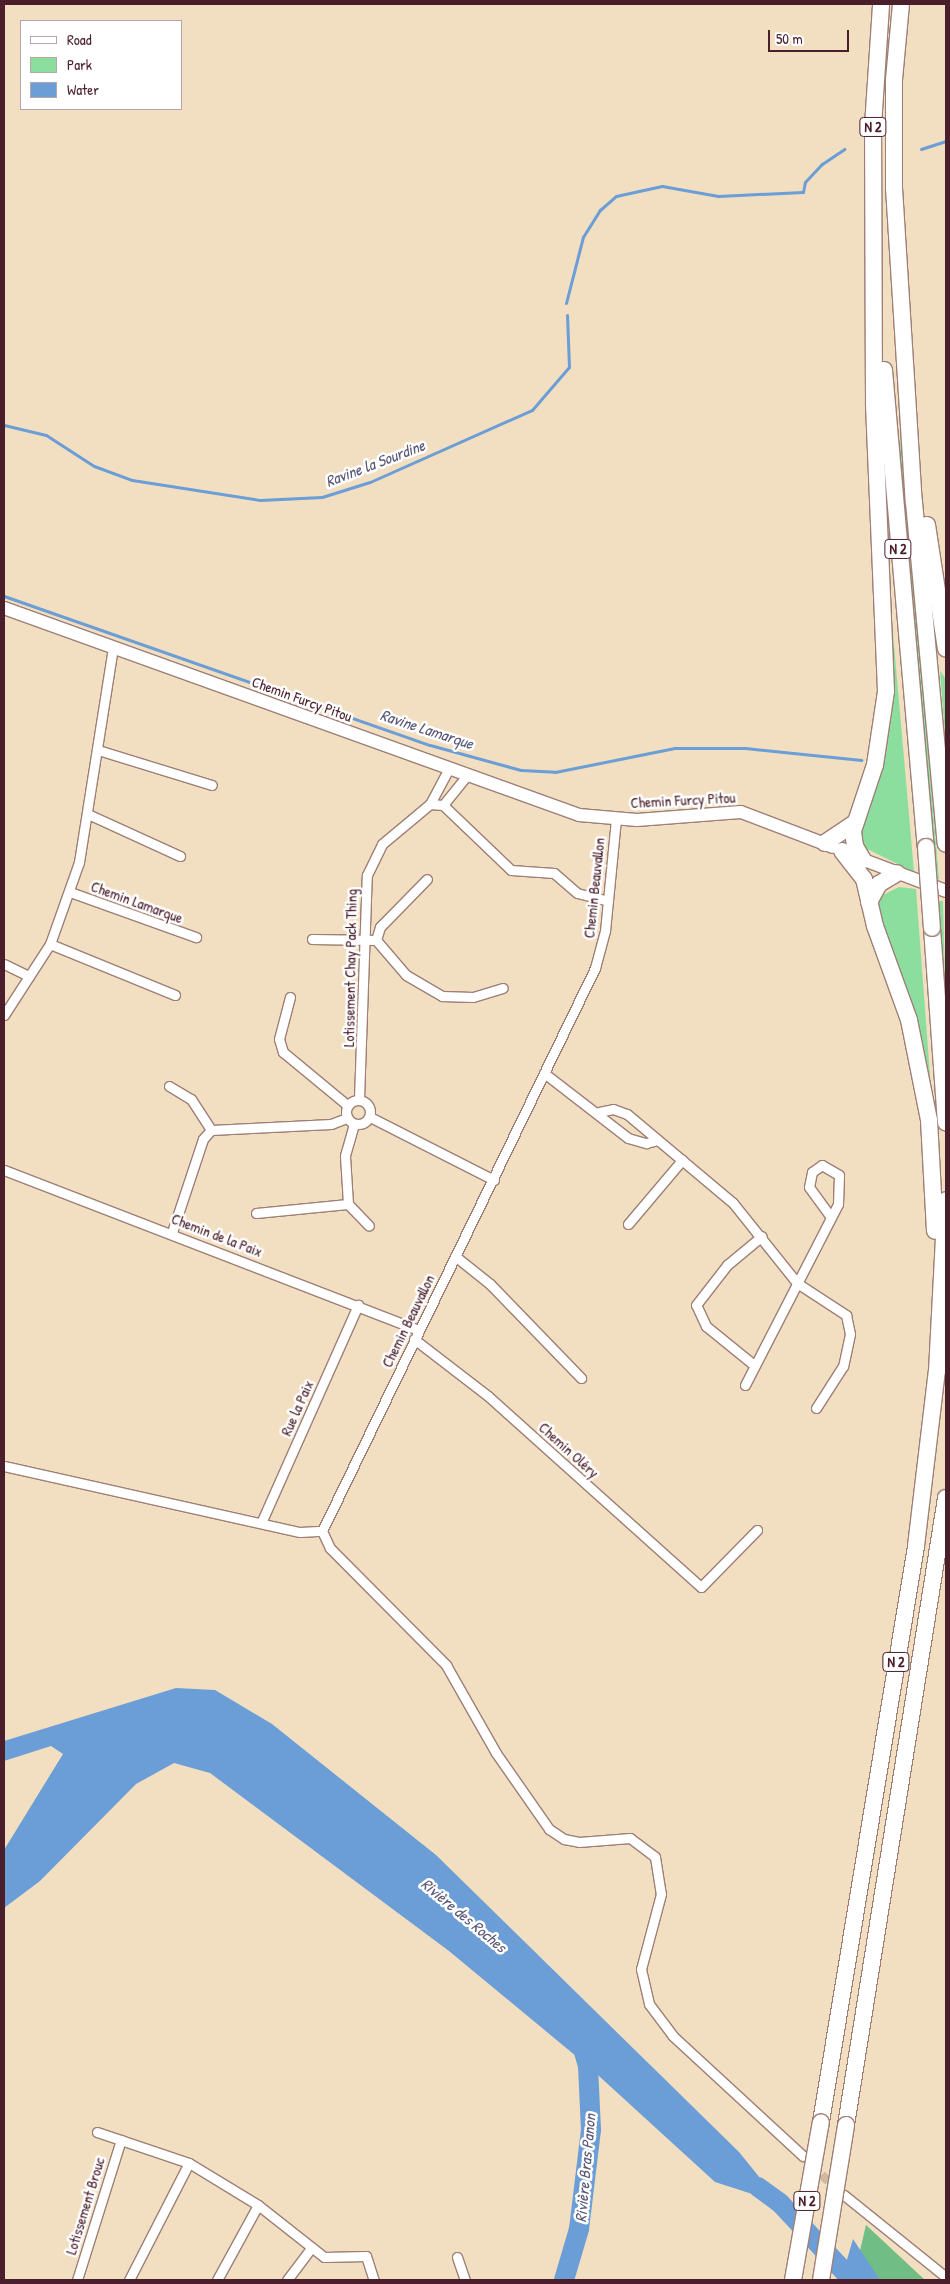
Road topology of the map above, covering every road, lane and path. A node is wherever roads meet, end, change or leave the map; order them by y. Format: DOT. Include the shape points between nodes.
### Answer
graph roads {
  1 [pos="881,4"];
  2 [pos="901,4"];
  3 [pos="876,250"];
  4 [pos="906,351"];
  5 [pos="4,608"];
  6 [pos="113,648"];
  7 [pos="946,649"];
  8 [pos="98,750"];
  9 [pos="448,770"];
  10 [pos="466,776"];
  11 [pos="212,785"];
  12 [pos="430,804"];
  13 [pos="443,805"];
  14 [pos="90,814"];
  15 [pos="616,818"];
  16 [pos="855,823"];
  17 [pos="825,843"];
  18 [pos="946,844"];
  19 [pos="842,851"];
  20 [pos="180,856"];
  21 [pos="863,860"];
  22 [pos="897,873"];
  23 [pos="427,879"];
  24 [pos="946,891"];
  25 [pos="70,892"];
  26 [pos="608,901"];
  27 [pos="869,902"];
  28 [pos="196,938"];
  29 [pos="312,939"];
  30 [pos="363,940"];
  31 [pos="376,940"];
  32 [pos="50,944"];
  33 [pos="4,964"];
  34 [pos="29,976"];
  35 [pos="503,988"];
  36 [pos="175,995"];
  37 [pos="290,997"];
  38 [pos="4,1015"];
  39 [pos="544,1073"];
  40 [pos="169,1086"];
  41 [pos="359,1099"];
  42 [pos="348,1105"];
  43 [pos="599,1112"];
  44 [pos="370,1117"];
  45 [pos="350,1121"];
  46 [pos="946,1122"];
  47 [pos="211,1130"];
  48 [pos="658,1140"];
  49 [pos="682,1160"];
  50 [pos="4,1170"];
  51 [pos="494,1180"];
  52 [pos="946,1200"];
  53 [pos="348,1204"];
  54 [pos="256,1213"];
  55 [pos="831,1217"];
  56 [pos="628,1224"];
  57 [pos="369,1226"];
  58 [pos="172,1232"];
  59 [pos="762,1236"];
  60 [pos="455,1256"];
  61 [pos="797,1283"];
  62 [pos="358,1304"];
  63 [pos="419,1330"];
  64 [pos="414,1339"];
  65 [pos="754,1365"];
  66 [pos="936,1371"];
  67 [pos="581,1378"];
  68 [pos="745,1385"];
  69 [pos="816,1408"];
  70 [pos="4,1466"];
  71 [pos="946,1498"];
  72 [pos="261,1523"];
  73 [pos="757,1530"];
  74 [pos="322,1531"];
  75 [pos="97,2132"];
  76 [pos="121,2140"];
  77 [pos="803,2156"];
  78 [pos="190,2163"];
  79 [pos="844,2195"];
  80 [pos="258,2205"];
  81 [pos="310,2249"];
  82 [pos="457,2257"];
  83 [pos="946,2277"];
  84 [pos="77,2280"];
  85 [pos="129,2280"];
  86 [pos="217,2280"];
  87 [pos="287,2280"];
  88 [pos="374,2280"];
  89 [pos="466,2280"];
  90 [pos="794,2280"];
  91 [pos="821,2280"];
  1 -- 3 [label="highway, N 2" via="874,126"];
  2 -- 4 [label="highway, N 2" via="893,125"];
  3 -- 16 [label="highway" via="874,402 886,691 875,765"];
  3 -- 46 [label="highway, N 2, bridge"];
  4 -- 7 [label="highway" via="937,611"];
  4 -- 18 [label="highway, N 2" via="914,502"];
  5 -- 6 [label="street, Chemin Furcy Pitou"];
  6 -- 8 [label="street, Chemin Lamarque"];
  6 -- 9 [label="street, Chemin Furcy Pitou"];
  8 -- 11 [label="street"];
  8 -- 14 [label="street, Chemin Lamarque"];
  9 -- 10 [label="street, Chemin Furcy Pitou"];
  9 -- 12 [label="street, Lotissement Chay Pack Thing"];
  10 -- 13 [label="street"];
  10 -- 15 [label="street, Chemin Furcy Pitou" via="579,814"];
  12 -- 13 [label="street"];
  12 -- 30 [label="street, Lotissement Chay Pack Thing" via="393,832 371,864 364,890"];
  13 -- 26 [label="street" via="511,870 554,872 577,893"];
  14 -- 20 [label="street"];
  14 -- 25 [label="street, Chemin Lamarque"];
  15 -- 17 [label="street, Chemin Furcy Pitou" via="741,812"];
  15 -- 26 [label="street, Chemin Beauvallon"];
  16 -- 17 [label="highway"];
  16 -- 21 [label="highway" via="855,846"];
  17 -- 19 [label="street, Chemin Furcy Pitou"];
  19 -- 21 [label="street, Chemin Furcy Pitou"];
  19 -- 27 [label="highway" via="864,879"];
  21 -- 22 [label="street, Chemin Furcy Pitou"];
  22 -- 24 [label="street, Chemin Furcy Pitou"];
  22 -- 27 [label="highway" via="879,884"];
  23 -- 31 [label="street" via="380,927"];
  25 -- 28 [label="street, Chemin Lamarque"];
  25 -- 32 [label="street, Chemin Lamarque"];
  26 -- 39 [label="street, Chemin Beauvallon" via="595,968"];
  27 -- 66 [label="highway" via="909,1020 929,1120"];
  29 -- 30 [label="street"];
  30 -- 31 [label="street"];
  30 -- 41 [label="street, Lotissement Chay Pack Thing"];
  31 -- 35 [label="street" via="406,975 442,996 473,997"];
  32 -- 34 [label="street, Chemin Lamarque"];
  32 -- 36 [label="street"];
  33 -- 34 [label="street"];
  34 -- 38 [label="street, Chemin Lamarque"];
  37 -- 42 [label="street" via="279,1039 283,1052"];
  39 -- 43 [label="street"];
  39 -- 51 [label="street, Chemin Beauvallon"];
  40 -- 47 [label="street" via="191,1099"];
  41 -- 42 [label="street"];
  41 -- 44 [label="street" via="370,1109"];
  42 -- 45 [label="street"];
  43 -- 48 [label="street" via="628,1138"];
  43 -- 48 [label="street" via="621,1110"];
  44 -- 45 [label="street"];
  44 -- 51 [label="street"];
  45 -- 47 [label="street"];
  45 -- 53 [label="street" via="345,1156"];
  47 -- 58 [label="street" via="203,1139"];
  48 -- 49 [label="street"];
  49 -- 56 [label="street"];
  49 -- 59 [label="street" via="733,1203"];
  50 -- 58 [label="street, Chemin de la Paix"];
  51 -- 60 [label="street, Chemin Beauvallon"];
  52 -- 66 [label="highway, N 2"];
  53 -- 54 [label="street"];
  53 -- 57 [label="street"];
  55 -- 55 [label="street" via="841,1186 836,1171 822,1165 812,1172 809,1187"];
  55 -- 61 [label="street"];
  58 -- 62 [label="street, Chemin de la Paix"];
  59 -- 61 [label="street"];
  59 -- 65 [label="street" via="727,1265 696,1305 706,1326"];
  60 -- 63 [label="street, Chemin Beauvallon"];
  60 -- 67 [label="street" via="490,1284"];
  61 -- 65 [label="street"];
  61 -- 69 [label="street" via="839,1309 850,1323 843,1366"];
  62 -- 63 [label="street, Chemin de la Paix"];
  62 -- 72 [label="street, Rue la Paix"];
  63 -- 64 [label="street, Chemin Beauvallon"];
  64 -- 73 [label="street, Chemin Oléry" via="488,1396 701,1587"];
  64 -- 74 [label="street, Chemin Beauvallon"];
  65 -- 68 [label="street"];
  66 -- 90 [label="highway, N 2, bridge" via="916,1546"];
  70 -- 72 [label="street"];
  71 -- 91 [label="highway, N 2, bridge"];
  72 -- 74 [label="street" via="300,1532"];
  74 -- 77 [label="street" via="330,1548 446,1665 496,1753 549,1829 579,1842 630,1838 655,1857 661,1894 642,1969 649,2004 673,2036"];
  75 -- 76 [label="street"];
  76 -- 78 [label="street"];
  76 -- 84 [label="street, Lotissement Brouc"];
  78 -- 80 [label="street"];
  78 -- 85 [label="street"];
  79 -- 83 [label="street"];
  80 -- 81 [label="street"];
  80 -- 86 [label="street"];
  81 -- 87 [label="street"];
  81 -- 88 [label="street" via="330,2259 366,2256"];
  82 -- 89 [label="street"];
}
